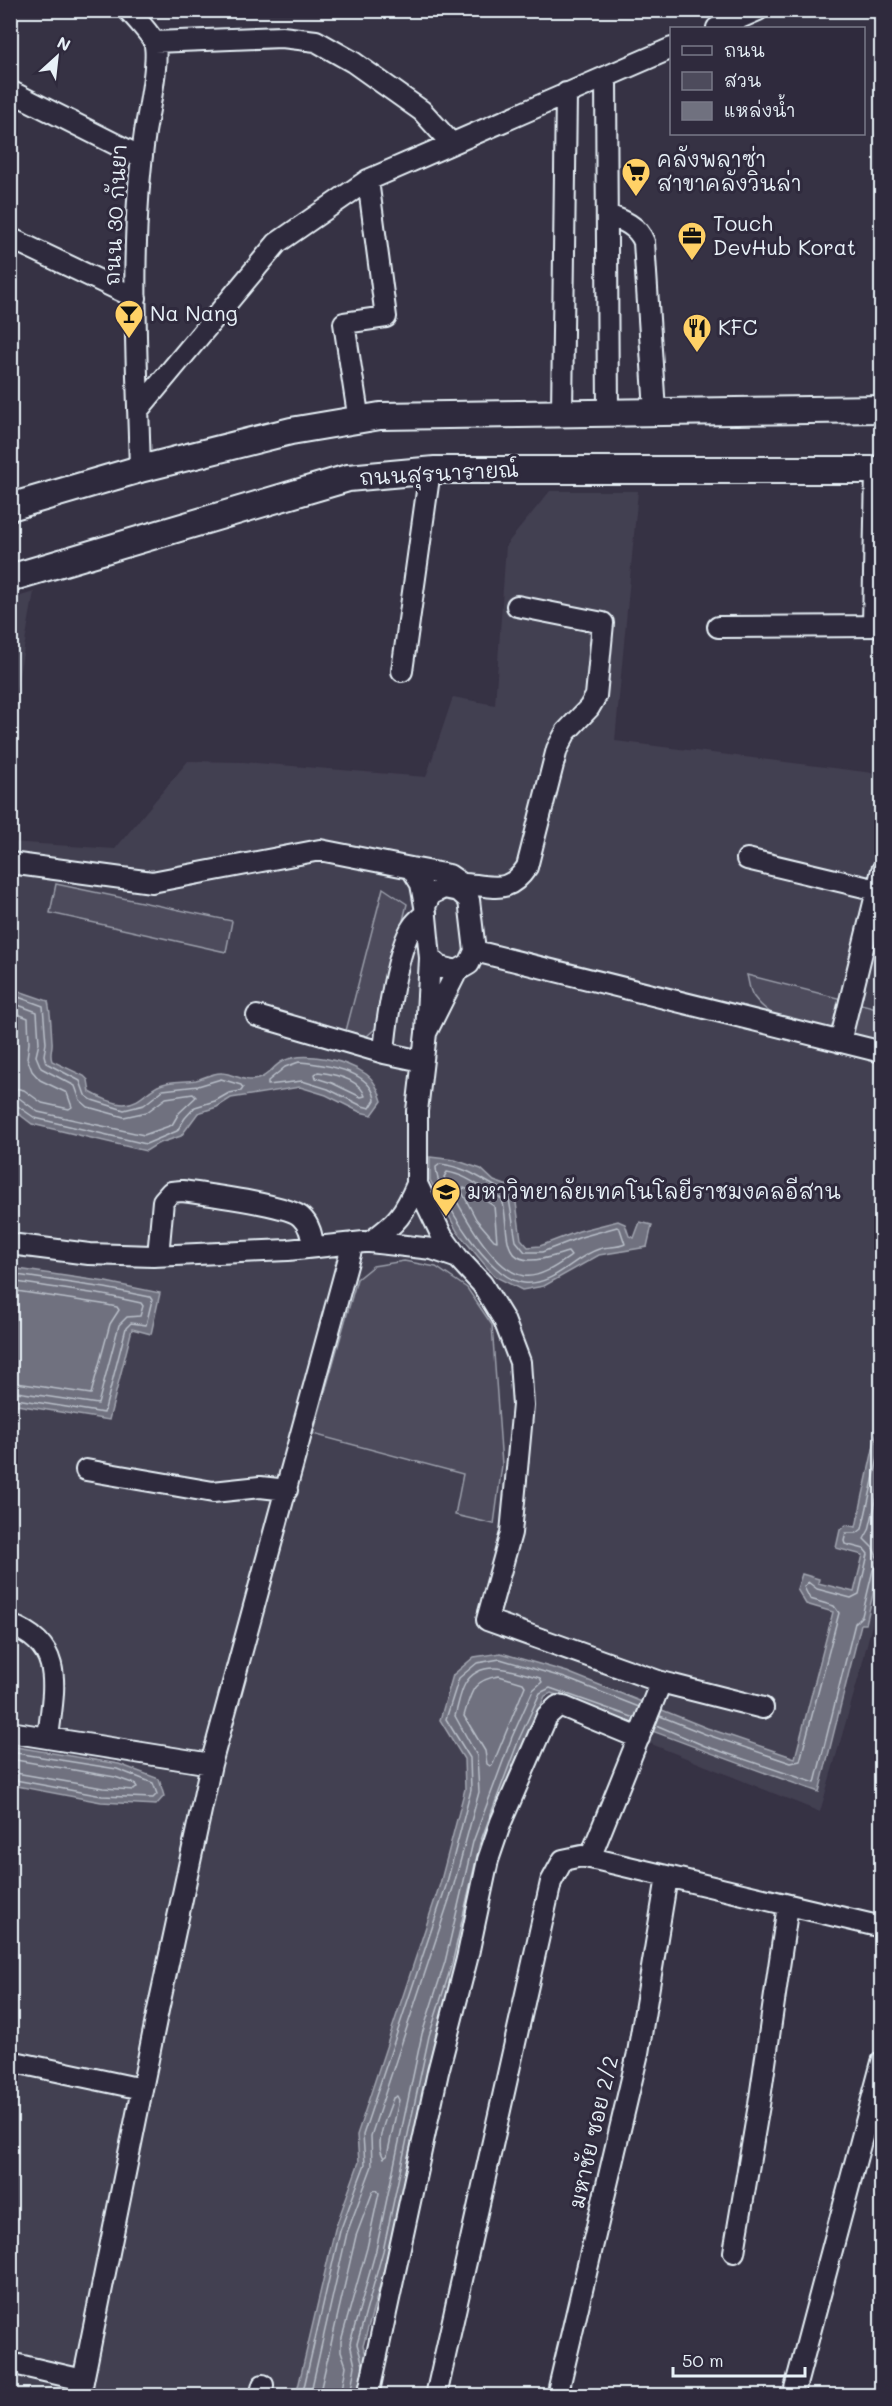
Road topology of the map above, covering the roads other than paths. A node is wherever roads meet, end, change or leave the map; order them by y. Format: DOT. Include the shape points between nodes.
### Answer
graph roads {
  1 [pos="128,10"];
  2 [pos="758,10"];
  3 [pos="719,27"];
  4 [pos="154,42"];
  5 [pos="670,49"];
  6 [pos="606,77"];
  7 [pos="10,91"];
  8 [pos="566,93"];
  9 [pos="451,143"];
  10 [pos="141,158"];
  11 [pos="368,180"];
  12 [pos="607,215"];
  13 [pos="10,238"];
  14 [pos="136,298"];
  15 [pos="882,409"];
  16 [pos="138,410"];
  17 [pos="655,411"];
  18 [pos="562,412"];
  19 [pos="608,412"];
  20 [pos="359,421"];
  21 [pos="140,469"];
  22 [pos="430,470"];
  23 [pos="879,470"];
  24 [pos="10,507"];
  25 [pos="10,578"];
  26 [pos="517,606"];
  27 [pos="877,626"];
  28 [pos="718,627"];
  29 [pos="402,671"];
  30 [pos="747,859"];
  31 [pos="10,863"];
  32 [pos="411,868"];
  33 [pos="882,870"];
  34 [pos="877,890"];
  35 [pos="467,892"];
  36 [pos="425,909"];
  37 [pos="475,951"];
  38 [pos="430,958"];
  39 [pos="457,971"];
  40 [pos="257,1016"];
  41 [pos="426,1033"];
  42 [pos="840,1042"];
  43 [pos="882,1052"];
  44 [pos="384,1053"];
  45 [pos="422,1061"];
  46 [pos="417,1184"];
  47 [pos="362,1242"];
  48 [pos="10,1244"];
  49 [pos="313,1247"];
  50 [pos="158,1256"];
  51 [pos="459,1258"];
  52 [pos="86,1470"];
  53 [pos="287,1490"];
  54 [pos="10,1625"];
  55 [pos="661,1682"];
  56 [pos="763,1708"];
  57 [pos="10,1732"];
  58 [pos="48,1738"];
  59 [pos="640,1738"];
  60 [pos="211,1764"];
  61 [pos="590,1858"];
  62 [pos="668,1877"];
  63 [pos="788,1905"];
  64 [pos="882,1927"];
  65 [pos="10,2061"];
  66 [pos="882,2062"];
  67 [pos="142,2089"];
  68 [pos="734,2252"];
  69 [pos="10,2363"];
  70 [pos="81,2388"];
  71 [pos="368,2396"];
  72 [pos="436,2396"];
  73 [pos="557,2396"];
  74 [pos="794,2396"];
  1 -- 4 [label="street"];
  2 -- 3 [label="street"];
  4 -- 9 [label="street" via="282,37 316,41 422,111"];
  4 -- 10 [label="street, ถนน 30 กันยา" via="155,64"];
  5 -- 6 [label="street"];
  6 -- 8 [label="street"];
  6 -- 12 [label="street"];
  7 -- 10 [label="street"];
  8 -- 9 [label="street"];
  8 -- 18 [label="street"];
  9 -- 11 [label="street"];
  10 -- 14 [label="street, ถนน 30 กันยา"];
  11 -- 16 [label="street" via="277,243"];
  11 -- 20 [label="street" via="386,317 344,323"];
  12 -- 17 [label="street" via="634,227 644,242"];
  12 -- 19 [label="street"];
  13 -- 14 [label="street"];
  14 -- 16 [label="street, ถนน 30 กันยา"];
  15 -- 17 [label="main road"];
  16 -- 21 [label="street, ถนน 30 กันยา"];
  17 -- 19 [label="main road"];
  18 -- 19 [label="main road"];
  18 -- 20 [label="main road" via="380,416"];
  20 -- 21 [label="main road" via="291,431"];
  21 -- 24 [label="main road"];
  22 -- 23 [label="main road, ถนนสุรนารายณ์"];
  22 -- 25 [label="main road, ถนนสุรนารายณ์" via="348,478"];
  22 -- 29 [label="street"];
  23 -- 27 [label="street"];
  26 -- 35 [label="street" via="603,623 596,696 557,749 527,867 519,880 511,885"];
  27 -- 28 [label="street"];
  30 -- 34 [label="street"];
  31 -- 32 [label="street" via="152,882 320,850"];
  32 -- 35 [label="street" via="449,875"];
  32 -- 36 [label="street" via="421,884"];
  33 -- 34 [label="street"];
  34 -- 42 [label="street"];
  35 -- 36 [label="street" via="444,888 431,894"];
  35 -- 37 [label="street"];
  36 -- 38 [label="street"];
  36 -- 44 [label="street" via="406,938"];
  37 -- 39 [label="street" via="469,964"];
  37 -- 42 [label="street"];
  38 -- 39 [label="street" via="440,968"];
  38 -- 41 [label="street"];
  39 -- 41 [label="street"];
  40 -- 44 [label="street"];
  41 -- 45 [label="street"];
  42 -- 43 [label="street"];
  44 -- 45 [label="street"];
  45 -- 46 [label="street"];
  46 -- 47 [label="street" via="394,1226"];
  46 -- 51 [label="street" via="441,1236"];
  47 -- 49 [label="street"];
  47 -- 51 [label="street" via="432,1249"];
  47 -- 53 [label="street"];
  48 -- 50 [label="street" via="89,1254"];
  49 -- 50 [label="street"];
  49 -- 50 [label="street" via="311,1231 298,1214 182,1191 171,1192 162,1201"];
  51 -- 55 [label="street" via="482,1284 504,1320 520,1362 523,1405 511,1533 488,1620"];
  52 -- 53 [label="street" via="213,1492 260,1487"];
  53 -- 60 [label="street"];
  54 -- 58 [label="street" via="37,1638 49,1658 54,1681"];
  55 -- 56 [label="street"];
  55 -- 59 [label="street"];
  57 -- 58 [label="street"];
  58 -- 60 [label="street"];
  59 -- 61 [label="street"];
  59 -- 71 [label="street" via="558,1706 547,1716 501,1822 488,1860 438,2072"];
  60 -- 67 [label="street"];
  61 -- 62 [label="street"];
  61 -- 72 [label="street" via="563,1860 551,1882"];
  62 -- 63 [label="street"];
  62 -- 73 [label="street, มหาชัย ซอย 2/2" via="638,2053"];
  63 -- 64 [label="street"];
  63 -- 68 [label="street"];
  65 -- 67 [label="street"];
  66 -- 74 [label="street"];
  67 -- 70 [label="street"];
  69 -- 70 [label="street"];
}
